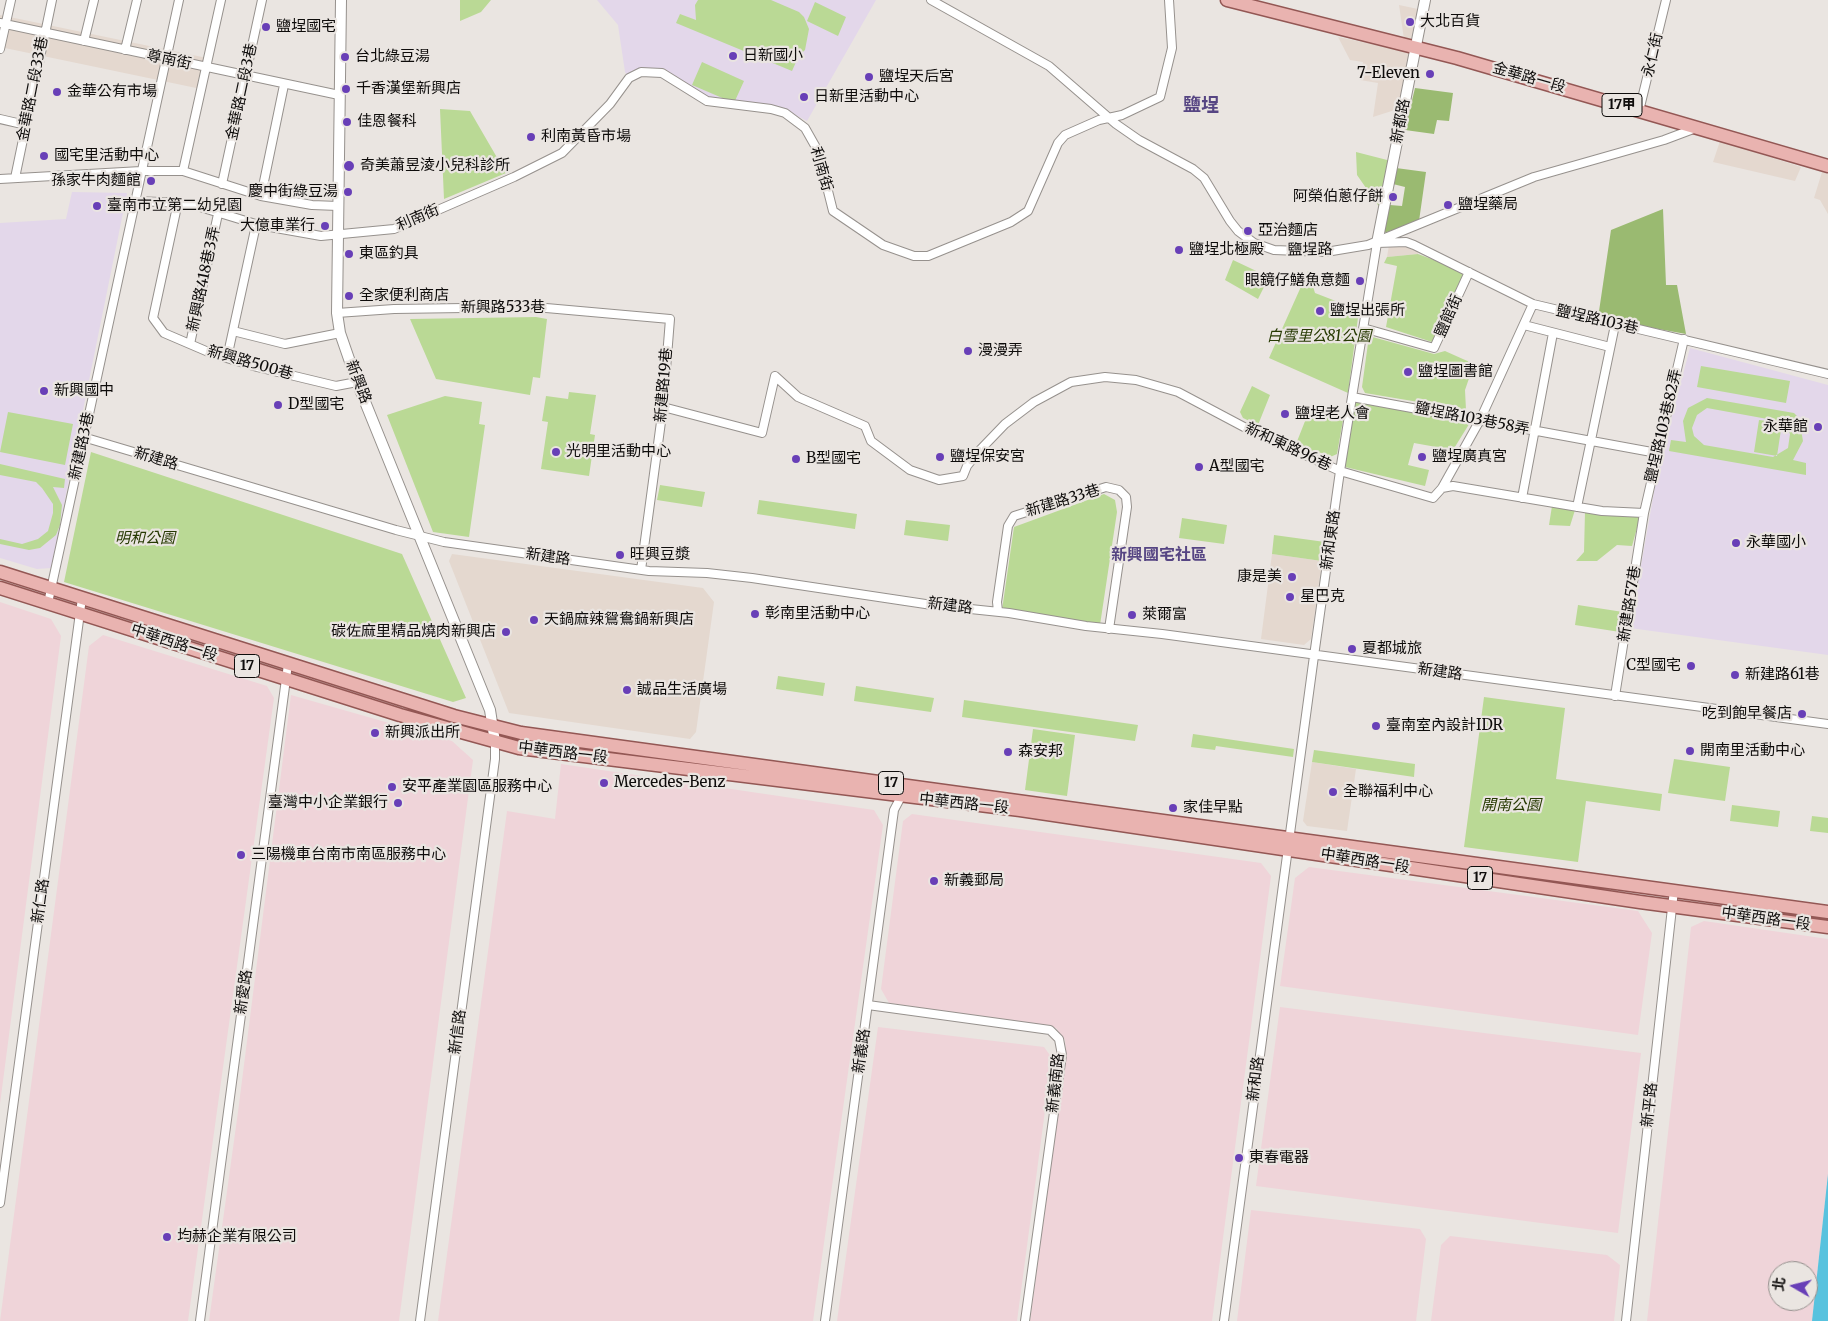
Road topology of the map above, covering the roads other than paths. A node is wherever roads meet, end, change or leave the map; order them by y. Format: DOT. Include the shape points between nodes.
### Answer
graph roads {
  1 [pos="11,0"];
  2 [pos="52,0"];
  3 [pos="94,0"];
  4 [pos="137,0"];
  5 [pos="179,0"];
  6 [pos="221,0"];
  7 [pos="262,0"];
  8 [pos="341,0"];
  9 [pos="931,0"];
  10 [pos="1169,0"];
  11 [pos="1227,0"];
  12 [pos="1425,0"];
  13 [pos="1666,0"];
  14 [pos="3,24"];
  15 [pos="44,33"];
  16 [pos="84,42"];
  17 [pos="1415,47"];
  18 [pos="0,49"];
  19 [pos="125,50"];
  20 [pos="165,59"];
  21 [pos="206,68"];
  22 [pos="245,76"];
  23 [pos="284,85"];
  24 [pos="339,95"];
  25 [pos="1640,111"];
  26 [pos="1109,118"];
  27 [pos="0,119"];
  28 [pos="26,125"];
  29 [pos="1697,128"];
  30 [pos="1828,166"];
  31 [pos="141,171"];
  32 [pos="183,171"];
  33 [pos="15,178"];
  34 [pos="0,179"];
  35 [pos="222,184"];
  36 [pos="261,196"];
  37 [pos="134,201"];
  38 [pos="178,202"];
  39 [pos="338,206"];
  40 [pos="218,214"];
  41 [pos="256,225"];
  42 [pos="337,235"];
  43 [pos="1377,243"];
  44 [pos="1469,272"];
  45 [pos="1533,304"];
  46 [pos="337,313"];
  47 [pos="670,319"];
  48 [pos="1524,325"];
  49 [pos="1615,325"];
  50 [pos="1363,328"];
  51 [pos="233,331"];
  52 [pos="340,333"];
  53 [pos="1553,333"];
  54 [pos="1684,339"];
  55 [pos="190,344"];
  56 [pos="1610,347"];
  57 [pos="227,358"];
  58 [pos="1828,374"];
  59 [pos="357,382"];
  60 [pos="1352,397"];
  61 [pos="663,407"];
  62 [pos="1480,420"];
  63 [pos="1534,430"];
  64 [pos="84,437"];
  65 [pos="1592,442"];
  66 [pos="1657,454"];
  67 [pos="1340,471"];
  68 [pos="1442,488"];
  69 [pos="1522,498"];
  70 [pos="1577,507"];
  71 [pos="1644,513"];
  72 [pos="420,536"];
  73 [pos="641,570"];
  74 [pos="0,572"];
  75 [pos="0,588"];
  76 [pos="51,588"];
  77 [pos="82,598"];
  78 [pos="48,603"];
  79 [pos="998,611"];
  80 [pos="78,613"];
  81 [pos="1110,630"];
  82 [pos="1314,656"];
  83 [pos="288,664"];
  84 [pos="286,679"];
  85 [pos="1615,696"];
  86 [pos="1828,724"];
  87 [pos="492,727"];
  88 [pos="494,742"];
  89 [pos="909,786"];
  90 [pos="901,796"];
  91 [pos="1289,843"];
  92 [pos="1674,890"];
  93 [pos="1672,906"];
  94 [pos="1828,912"];
  95 [pos="1828,927"];
  96 [pos="868,1005"];
  97 [pos="0,1204"];
  98 [pos="200,1321"];
  99 [pos="420,1321"];
  100 [pos="825,1321"];
  101 [pos="1025,1321"];
  102 [pos="1224,1321"];
  103 [pos="1626,1321"];
  1 -- 14 [label="street"];
  2 -- 15 [label="street, 金華路二段33巷"];
  3 -- 16 [label="street"];
  4 -- 19 [label="street"];
  5 -- 20 [label="street, 新建路3巷"];
  6 -- 21 [label="street"];
  7 -- 22 [label="street, 金華路二段3巷"];
  8 -- 24 [label="street, 新興路"];
  9 -- 26 [label="street, 鹽埕路" via="1049,66"];
  10 -- 26 [label="street, 利南街" via="1172,48 1160,96"];
  11 -- 17 [label="main road, 金華路一段 / 17甲"];
  12 -- 17 [label="street, 新都路"];
  13 -- 25 [label="street, 永仁街"];
  14 -- 15 [label="street, 尊南街"];
  14 -- 18 [label="street"];
  15 -- 16 [label="street, 尊南街"];
  15 -- 28 [label="street, 金華路二段33巷"];
  16 -- 19 [label="street, 尊南街"];
  17 -- 25 [label="main road, 金華路一段 / 17甲"];
  17 -- 43 [label="street, 新都路"];
  19 -- 20 [label="street, 尊南街"];
  20 -- 21 [label="street, 尊南街"];
  20 -- 31 [label="street, 新建路3巷"];
  21 -- 22 [label="street, 尊南街"];
  21 -- 32 [label="street"];
  22 -- 23 [label="street, 尊南街"];
  22 -- 35 [label="street, 金華路二段3巷"];
  23 -- 24 [label="street, 尊南街"];
  23 -- 36 [label="street"];
  24 -- 39 [label="street, 新興路"];
  25 -- 29 [label="main road, 金華路一段 / 17甲"];
  26 -- 42 [label="street, 利南街" via="1065,134 1028,210 1011,222 928,256 914,256 883,245 839,218 833,211 818,151 805,128 785,113 771,108 707,101 662,73 641,72 629,78 610,104 562,153 394,229"];
  26 -- 43 [label="street, 鹽埕路" via="1139,140 1193,168 1204,178 1230,221 1254,243 1274,250 1308,252"];
  27 -- 28 [label="street"];
  28 -- 33 [label="street, 金華路二段33巷"];
  29 -- 30 [label="main road, 金華路一段 / 17甲"];
  29 -- 43 [label="street, 鹽埕路" via="1534,176"];
  31 -- 32 [label="street"];
  31 -- 33 [label="street"];
  31 -- 37 [label="street, 新建路3巷"];
  32 -- 35 [label="street"];
  33 -- 34 [label="street"];
  35 -- 36 [label="street"];
  36 -- 39 [label="street"];
  37 -- 38 [label="street, 利南街"];
  37 -- 64 [label="street, 新建路3巷"];
  38 -- 40 [label="street, 利南街"];
  38 -- 55 [label="street, 新興路500巷" via="152,318 164,333"];
  39 -- 42 [label="street, 新興路"];
  40 -- 41 [label="street, 利南街"];
  40 -- 55 [label="street, 新興路418巷3弄"];
  41 -- 42 [label="street, 利南街" via="321,236"];
  41 -- 51 [label="street"];
  42 -- 46 [label="street, 新興路"];
  43 -- 44 [label="street, 鹽埕路103巷" via="1406,242"];
  43 -- 50 [label="street, 新和東路"];
  44 -- 45 [label="street, 鹽埕路103巷"];
  44 -- 50 [label="street, 鹽館街" via="1434,348"];
  45 -- 48 [label="street"];
  45 -- 49 [label="street, 鹽埕路103巷"];
  46 -- 47 [label="street, 新興路533巷" via="535,307"];
  46 -- 52 [label="street, 新興路"];
  47 -- 61 [label="street, 新建路19巷"];
  48 -- 53 [label="street, 鹽埕路103巷"];
  48 -- 62 [label="street"];
  49 -- 54 [label="street, 鹽埕路103巷"];
  49 -- 56 [label="street"];
  50 -- 60 [label="street, 新和東路"];
  51 -- 52 [label="street" via="285,344"];
  51 -- 57 [label="street"];
  52 -- 59 [label="street, 新興路"];
  53 -- 56 [label="street, 鹽埕路103巷"];
  53 -- 63 [label="street"];
  54 -- 58 [label="street, 鹽埕路103巷"];
  54 -- 66 [label="street, 鹽埕路103巷82弄"];
  55 -- 57 [label="street, 新興路500巷"];
  56 -- 65 [label="street"];
  57 -- 59 [label="street, 新興路500巷" via="336,386"];
  59 -- 72 [label="street, 新興路"];
  60 -- 62 [label="street, 鹽埕路103巷58弄"];
  60 -- 67 [label="street, 新和東路"];
  61 -- 67 [label="street, 新和東路96巷" via="762,433 775,376 798,397 866,426 871,441 910,470 939,480 963,476 967,466 1005,424 1034,402 1071,382 1105,377 1136,380 1178,392 1244,427"];
  61 -- 73 [label="street, 新建路19巷"];
  62 -- 63 [label="street, 鹽埕路103巷58弄"];
  62 -- 68 [label="street"];
  63 -- 65 [label="street, 鹽埕路103巷58弄"];
  63 -- 69 [label="street"];
  64 -- 72 [label="street, 新建路"];
  64 -- 76 [label="street, 新建路3巷"];
  65 -- 66 [label="street, 鹽埕路103巷58弄"];
  65 -- 70 [label="street"];
  66 -- 71 [label="street, 鹽埕路103巷82弄"];
  67 -- 68 [label="street, 新和東路96巷" via="1433,498"];
  67 -- 82 [label="street, 新和東路"];
  68 -- 69 [label="street" via="1453,486"];
  69 -- 70 [label="street"];
  70 -- 71 [label="street"];
  71 -- 85 [label="street, 新建路57巷"];
  72 -- 73 [label="street, 新建路"];
  72 -- 87 [label="street, 新興路" via="490,710"];
  73 -- 79 [label="street, 新建路" via="752,578"];
  74 -- 76 [label="main road, 中華西路一段 / 17"];
  75 -- 78 [label="main road, 中華西路一段 / 17"];
  76 -- 77 [label="main road, 中華西路一段 / 17"];
  76 -- 78 [label="street, 新建路3巷"];
  77 -- 80 [label="street, 新仁路"];
  77 -- 83 [label="main road, 中華西路一段 / 17"];
  78 -- 80 [label="main road, 中華西路一段 / 17"];
  79 -- 81 [label="street, 新建路"];
  79 -- 81 [label="street, 新建路33巷" via="1008,526 1014,516 1106,487 1119,490 1126,497 1128,507"];
  80 -- 84 [label="main road, 中華西路一段 / 17"];
  80 -- 97 [label="street, 新仁路"];
  81 -- 82 [label="street, 新建路" via="1147,632"];
  82 -- 85 [label="street, 新建路"];
  82 -- 91 [label="street, 新和東路"];
  83 -- 84 [label="street, 新愛路"];
  83 -- 87 [label="main road, 中華西路一段 / 17"];
  84 -- 88 [label="main road, 中華西路一段 / 17"];
  84 -- 98 [label="street, 新愛路"];
  85 -- 86 [label="street, 新建路"];
  87 -- 88 [label="street, 新興路"];
  87 -- 89 [label="main road, 中華西路一段 / 17"];
  88 -- 90 [label="main road, 中華西路一段 / 17" via="519,748"];
  88 -- 99 [label="street, 新信路"];
  89 -- 90 [label="street, 新義路"];
  89 -- 91 [label="main road, 中華西路一段 / 17"];
  90 -- 91 [label="main road, 中華西路一段 / 17"];
  90 -- 96 [label="street, 新義路" via="894,810"];
  91 -- 92 [label="main road, 中華西路一段 / 17"];
  91 -- 93 [label="main road, 中華西路一段 / 17"];
  91 -- 102 [label="street, 新和路"];
  92 -- 93 [label="street, 新平路"];
  92 -- 94 [label="main road, 中華西路一段 / 17"];
  93 -- 95 [label="main road, 中華西路一段 / 17"];
  93 -- 103 [label="street, 新平路"];
  96 -- 100 [label="street, 新義路"];
  96 -- 101 [label="street, 新義南路" via="1050,1030 1059,1039 1062,1055"];
}
